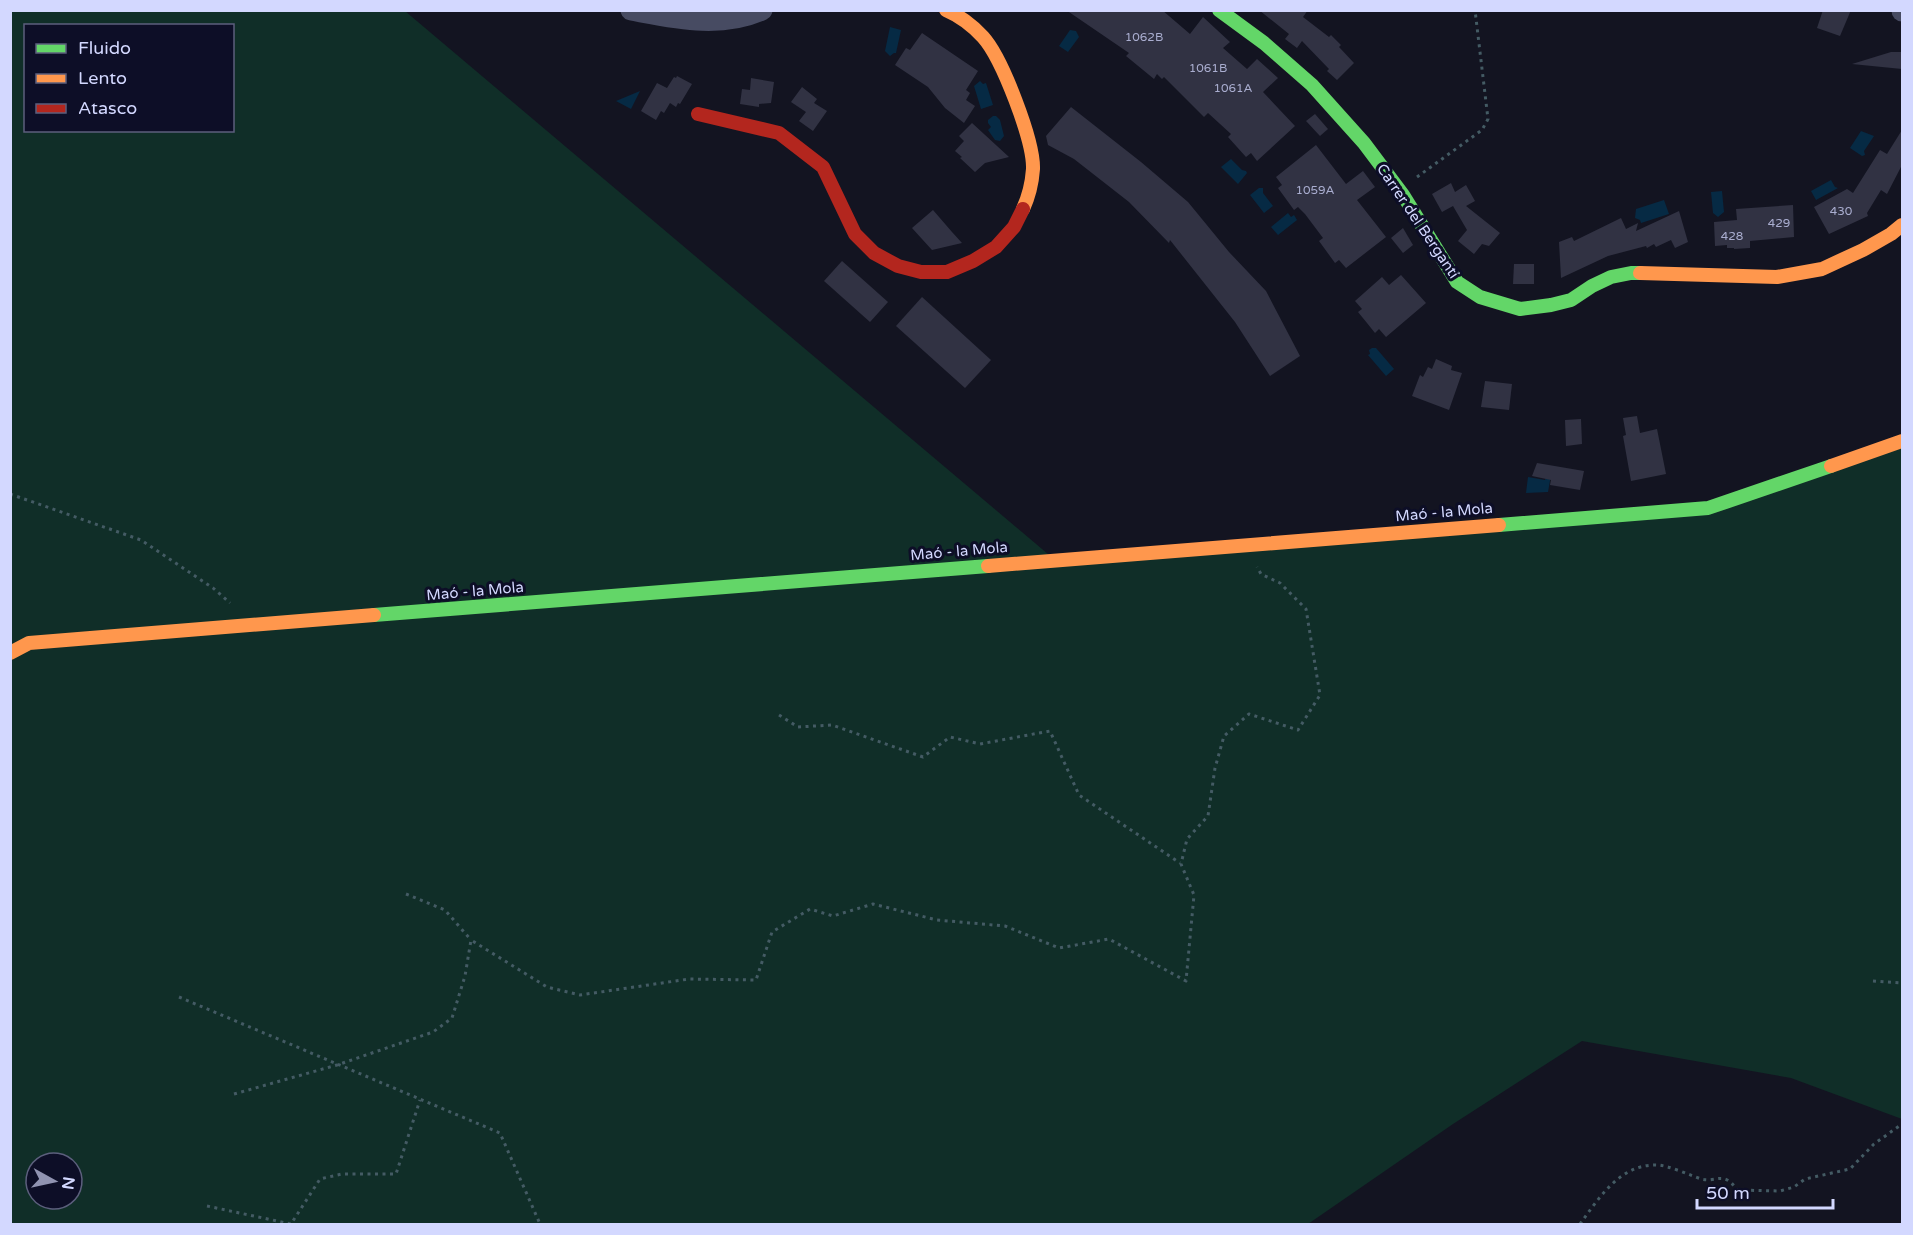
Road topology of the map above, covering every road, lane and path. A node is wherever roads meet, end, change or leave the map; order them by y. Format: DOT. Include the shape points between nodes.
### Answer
graph roads {
  1 [pos="631,10"];
  2 [pos="762,10"];
  3 [pos="946,10"];
  4 [pos="1220,10"];
  5 [pos="1475,10"];
  6 [pos="698,114"];
  7 [pos="1399,189"];
  8 [pos="1902,225"];
  9 [pos="1902,441"];
  10 [pos="10,494"];
  11 [pos="1244,545"];
  12 [pos="254,625"];
  13 [pos="10,653"];
  14 [pos="780,715"];
  15 [pos="1181,864"];
  16 [pos="406,894"];
  17 [pos="471,940"];
  18 [pos="1873,981"];
  19 [pos="1902,983"];
  20 [pos="179,997"];
  21 [pos="337,1065"];
  22 [pos="234,1095"];
  23 [pos="420,1100"];
  24 [pos="1902,1124"];
  25 [pos="207,1206"];
  26 [pos="540,1224"];
  27 [pos="1580,1224"];
  1 -- 2 [label="street" via="705,22 739,19"];
  3 -- 6 [label="street" via="960,16 984,38 1005,74 1031,145 1033,168 1029,196 1014,227 996,247 947,272 921,272 898,266 874,253 855,234 823,167 779,133"];
  4 -- 7 [label="street, Carrer del Bergantí" via="1312,85 1364,142"];
  5 -- 7 [label="path" via="1488,119 1482,130"];
  7 -- 8 [label="street, Carrer del Bergantí" via="1457,282 1480,297 1520,309 1570,300 1592,285 1631,273 1777,277 1822,269 1863,250"];
  9 -- 11 [label="street, Maó - la Mola" via="1708,508"];
  10 -- 12 [label="path" via="141,540 213,588"];
  11 -- 12 [label="street, Maó - la Mola"];
  11 -- 15 [label="path" via="1261,574 1280,583 1306,609 1320,695 1298,730 1249,714 1224,736 1208,816 1187,839"];
  12 -- 13 [label="street, Maó - la Mola" via="29,643"];
  14 -- 15 [label="path" via="798,727 832,725 923,757 950,737 980,744 1050,731 1079,795"];
  15 -- 17 [label="path" via="1194,895 1186,981 1109,939 1059,948 1005,926 937,920 873,904 833,916 810,909 772,932 756,980 689,980 580,995 548,987"];
  16 -- 17 [label="path" via="445,910"];
  17 -- 21 [label="path" via="452,1018 433,1032"];
  18 -- 19 [label="path"];
  20 -- 21 [label="path"];
  21 -- 22 [label="path"];
  21 -- 23 [label="path"];
  23 -- 25 [label="path" via="396,1174 342,1174 320,1179 291,1224"];
  23 -- 26 [label="path" via="500,1133"];
  24 -- 27 [label="path" via="1874,1144 1850,1169 1805,1179 1780,1191 1737,1190 1732,1182 1718,1177 1707,1180 1659,1164 1640,1166 1617,1178"];
}
